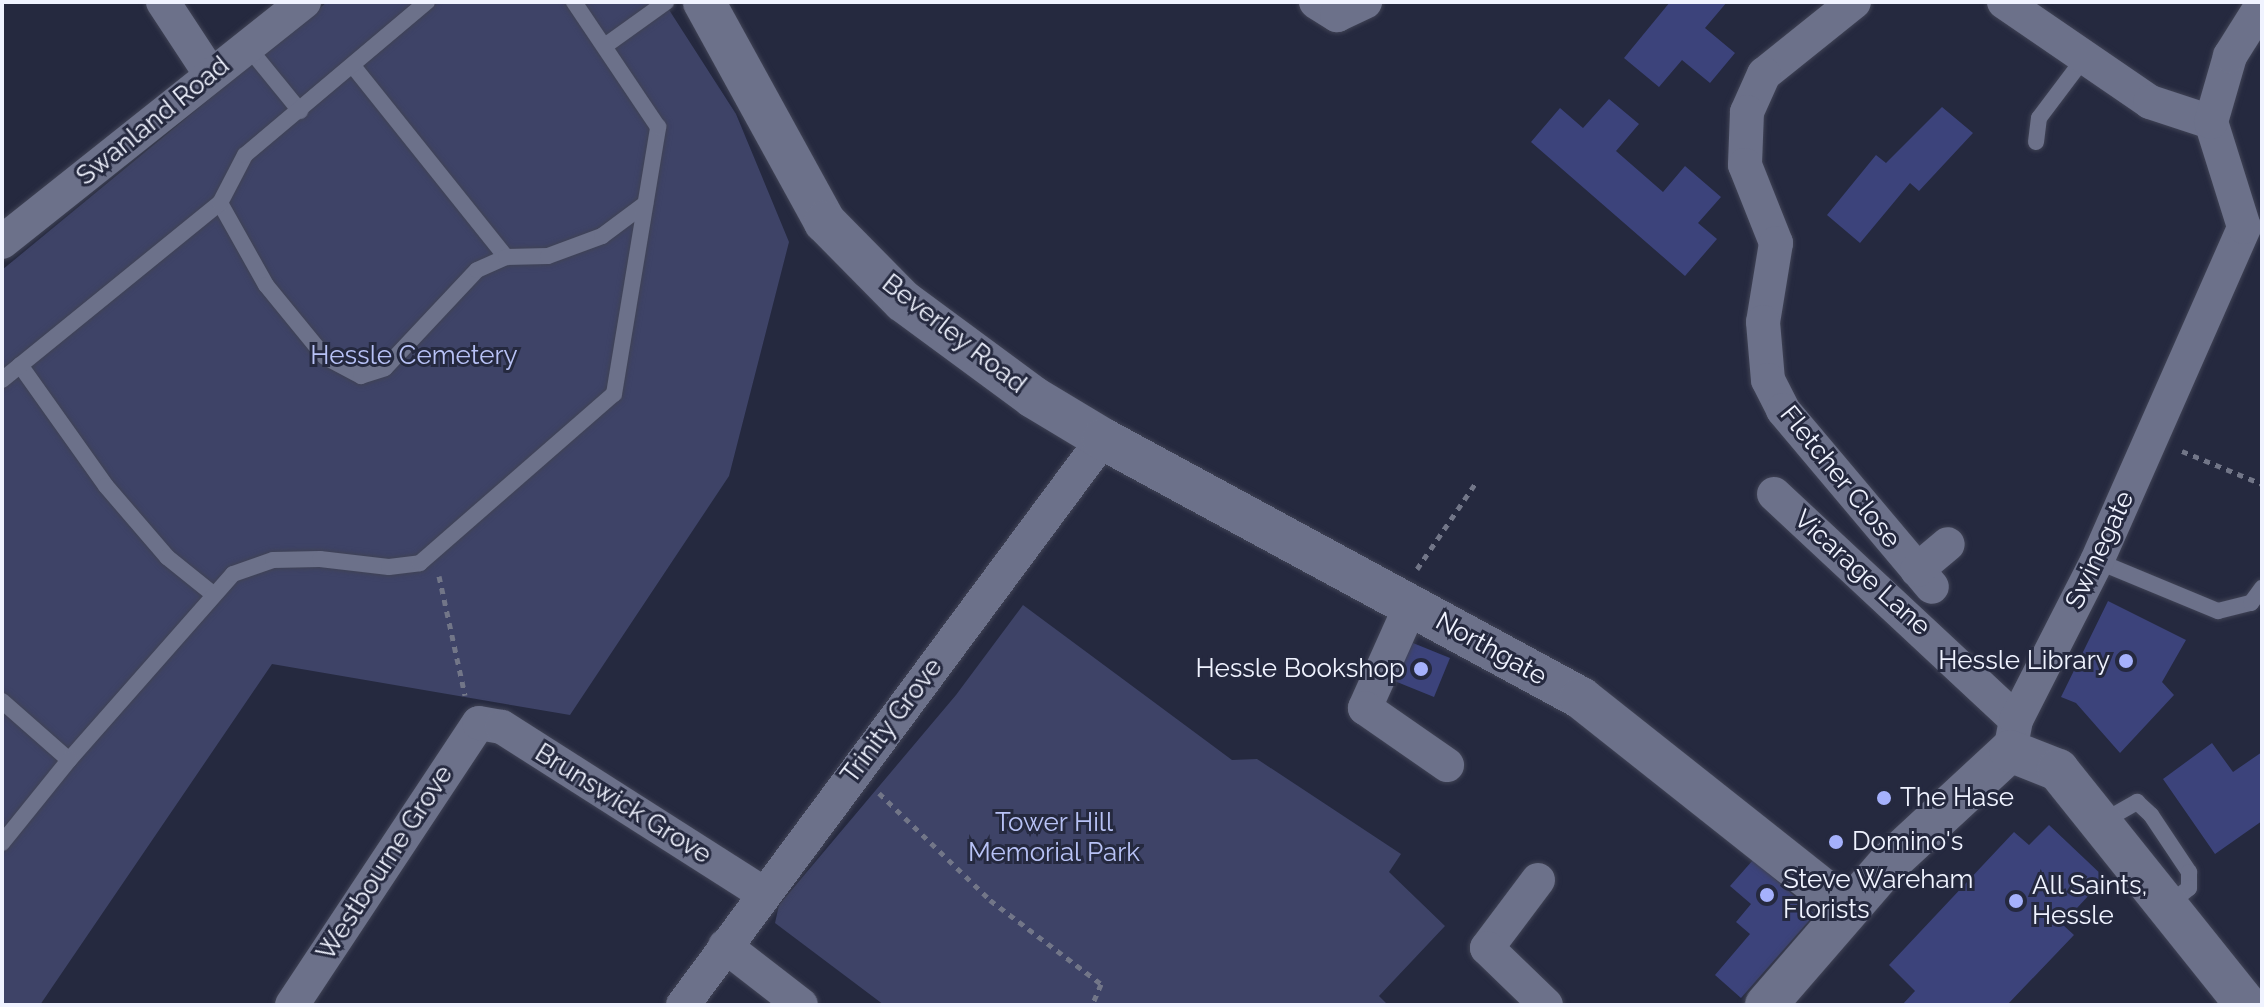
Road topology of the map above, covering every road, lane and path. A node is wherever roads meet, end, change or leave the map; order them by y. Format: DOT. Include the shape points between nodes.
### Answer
graph roads {
  1 [pos="163,2"];
  2 [pos="304,2"];
  3 [pos="427,2"];
  4 [pos="574,2"];
  5 [pos="666,2"];
  6 [pos="704,2"];
  7 [pos="1316,2"];
  8 [pos="1365,2"];
  9 [pos="1854,2"];
  10 [pos="2004,2"];
  11 [pos="2262,5"];
  12 [pos="606,45"];
  13 [pos="247,46"];
  14 [pos="2085,57"];
  15 [pos="353,66"];
  16 [pos="211,75"];
  17 [pos="300,111"];
  18 [pos="2211,122"];
  19 [pos="2036,142"];
  20 [pos="220,203"];
  21 [pos="645,204"];
  22 [pos="2,242"];
  23 [pos="506,257"];
  24 [pos="20,365"];
  25 [pos="2,380"];
  26 [pos="1103,439"];
  27 [pos="2152,439"];
  28 [pos="1475,484"];
  29 [pos="2262,484"];
  30 [pos="1774,494"];
  31 [pos="1948,544"];
  32 [pos="434,552"];
  33 [pos="2097,561"];
  34 [pos="2262,588"];
  35 [pos="213,594"];
  36 [pos="1405,601"];
  37 [pos="2,701"];
  38 [pos="479,723"];
  39 [pos="2013,735"];
  40 [pos="69,760"];
  41 [pos="1447,765"];
  42 [pos="854,772"];
  43 [pos="2,843"];
  44 [pos="1538,880"];
  45 [pos="763,893"];
  46 [pos="1846,908"];
  47 [pos="725,946"];
  48 [pos="292,1005"];
  49 [pos="683,1005"];
  50 [pos="801,1005"];
  51 [pos="1092,1005"];
  52 [pos="1546,1005"];
  53 [pos="1766,1005"];
  54 [pos="2246,1005"];
  1 -- 16 [label="street"];
  2 -- 13 [label="street, Swanland Road"];
  3 -- 15 [label="lane"];
  4 -- 12 [label="lane"];
  5 -- 12 [label="lane"];
  6 -- 26 [label="street, Beverley Road" via="825,222 903,301 1033,397"];
  7 -- 8 [label="street" via="1337,15"];
  9 -- 31 [label="street, Fletcher Close" via="1764,74 1747,112 1745,165 1776,243 1763,322 1768,380 1783,410 1924,579"];
  10 -- 14 [label="street"];
  11 -- 18 [label="street" via="2230,56"];
  12 -- 21 [label="lane" via="658,127"];
  13 -- 16 [label="street, Swanland Road"];
  13 -- 17 [label="lane"];
  14 -- 18 [label="street" via="2150,102"];
  14 -- 19 [label="lane" via="2039,118"];
  15 -- 17 [label="lane"];
  15 -- 23 [label="lane"];
  16 -- 22 [label="street, Swanland Road"];
  17 -- 20 [label="lane" via="245,155"];
  18 -- 27 [label="street, Swinegate" via="2244,227"];
  20 -- 23 [label="lane" via="266,285 325,357 361,376 385,368 477,270"];
  20 -- 24 [label="lane"];
  21 -- 23 [label="lane" via="602,236 548,256"];
  21 -- 32 [label="lane" via="614,394"];
  24 -- 25 [label="lane"];
  24 -- 35 [label="lane" via="106,486 167,557"];
  26 -- 36 [label="street, Northgate"];
  26 -- 42 [label="street, Trinity Grove"];
  27 -- 29 [label="path"];
  27 -- 33 [label="street, Swinegate"];
  28 -- 36 [label="path"];
  30 -- 39 [label="street, Vicarage Lane"];
  32 -- 35 [label="lane" via="420,563 389,567 273,560 233,574"];
  32 -- 38 [label="path" via="466,698"];
  33 -- 34 [label="lane" via="2218,611 2251,603"];
  33 -- 39 [label="street, Swinegate"];
  35 -- 40 [label="lane"];
  36 -- 41 [label="street" via="1365,708"];
  36 -- 46 [label="street, Northgate" via="1581,698"];
  37 -- 40 [label="lane"];
  38 -- 45 [label="street, Brunswick Grove" via="502,727"];
  38 -- 48 [label="street, Westbourne Grove"];
  39 -- 46 [label="street, Swinegate"];
  39 -- 54 [label="street" via="2058,770 2164,909"];
  40 -- 43 [label="lane"];
  42 -- 45 [label="street, Trinity Grove"];
  42 -- 51 [label="path" via="990,900 1101,984"];
  44 -- 52 [label="street" via="1487,948"];
  45 -- 47 [label="street, Trinity Grove"];
  46 -- 53 [label="street, Swinegate"];
  47 -- 49 [label="street, Trinity Grove"];
  47 -- 50 [label="street"];
}
